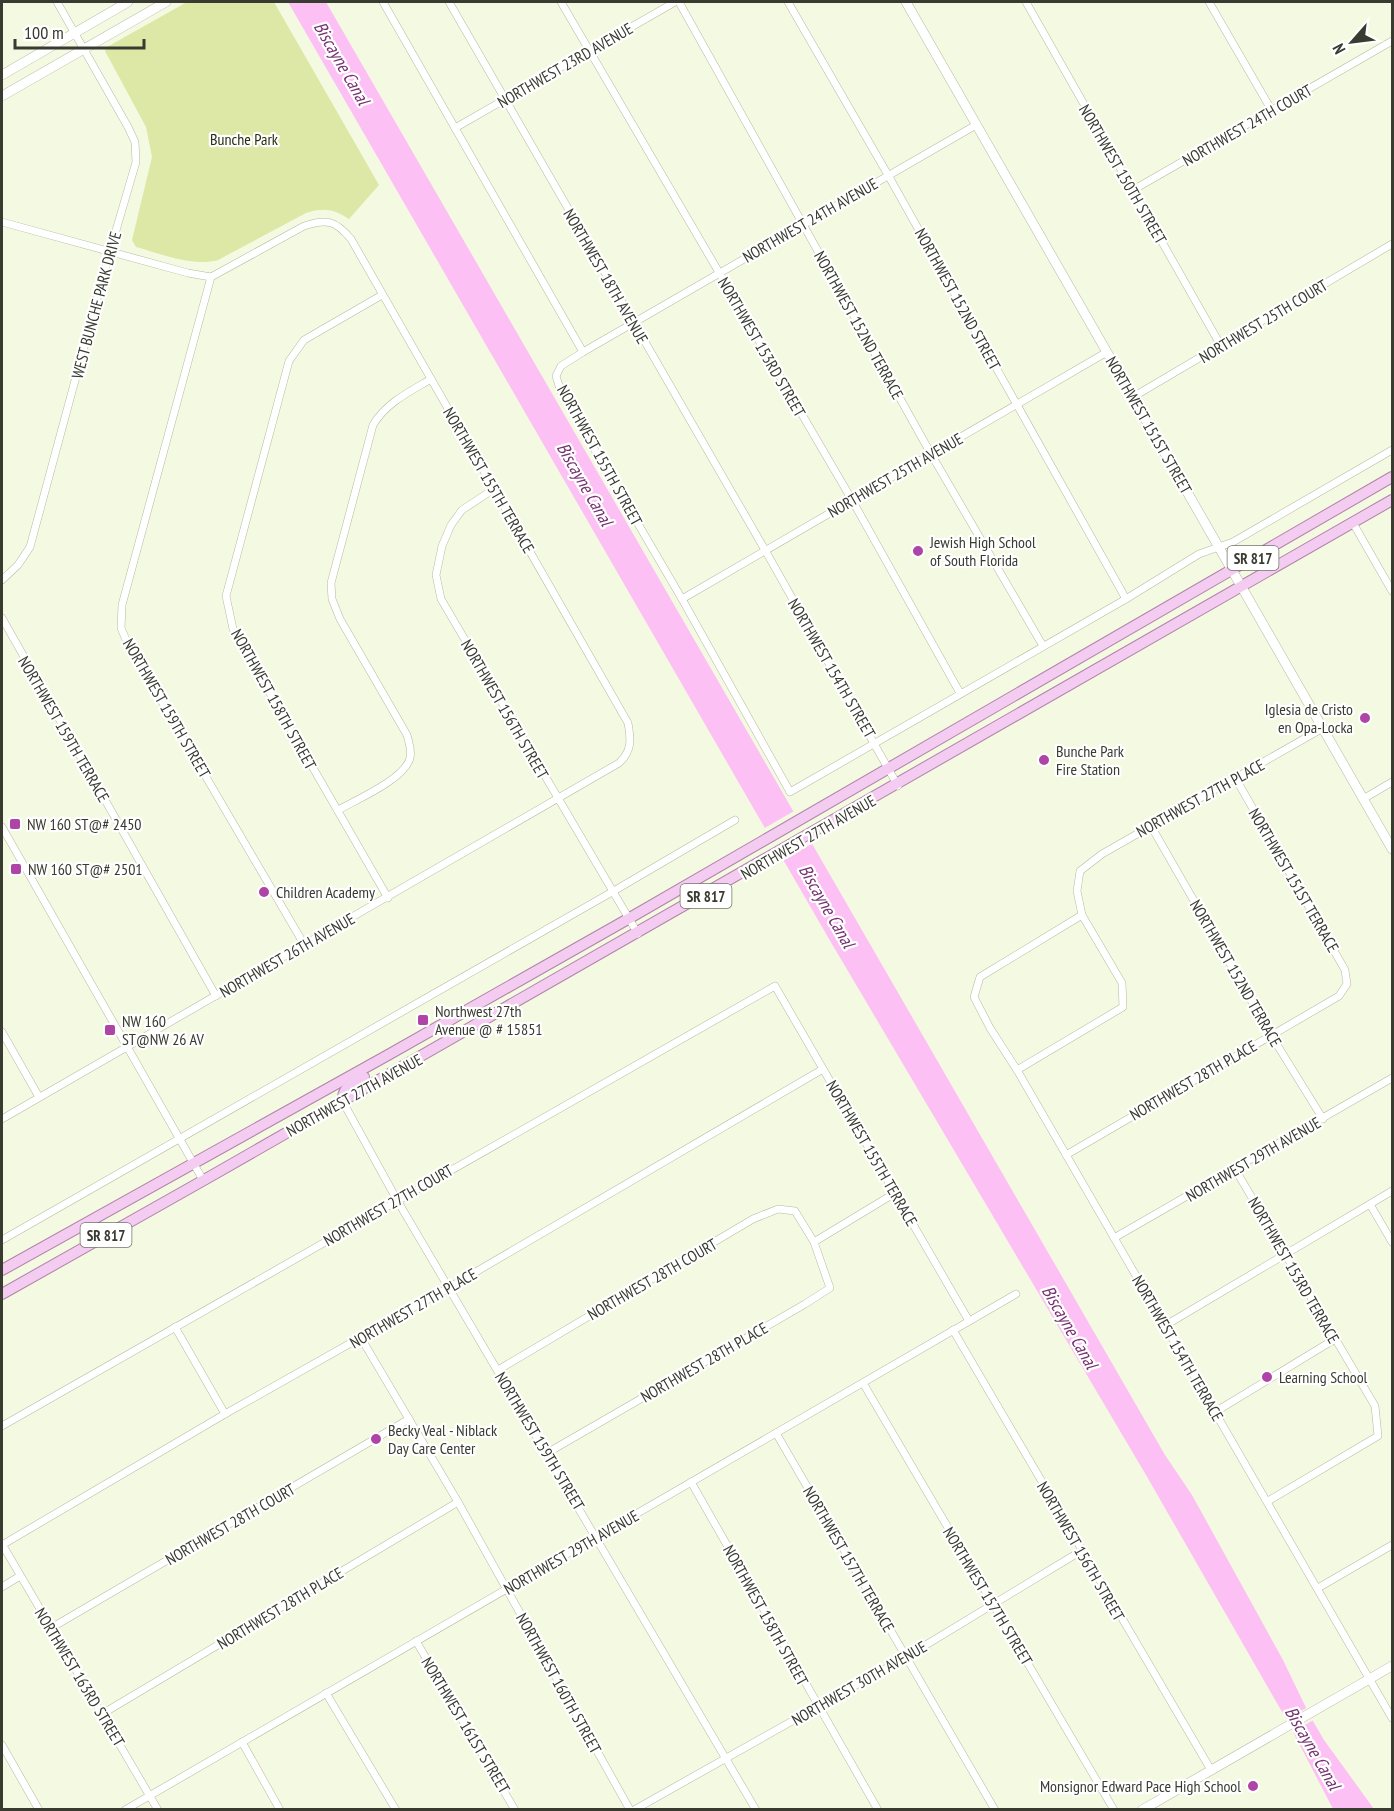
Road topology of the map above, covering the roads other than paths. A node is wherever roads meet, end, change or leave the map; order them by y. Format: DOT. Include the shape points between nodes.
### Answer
graph roads {
  1 [pos="57,2"];
  2 [pos="128,2"];
  3 [pos="166,2"];
  4 [pos="383,2"];
  5 [pos="449,2"];
  6 [pos="561,2"];
  7 [pos="675,2"];
  8 [pos="679,2"];
  9 [pos="788,2"];
  10 [pos="906,2"];
  11 [pos="1026,2"];
  12 [pos="1209,2"];
  13 [pos="75,33"];
  14 [pos="1392,41"];
  15 [pos="84,49"];
  16 [pos="589,51"];
  17 [pos="2,75"];
  18 [pos="2,96"];
  19 [pos="505,99"];
  20 [pos="1272,111"];
  21 [pos="976,125"];
  22 [pos="455,128"];
  23 [pos="888,175"];
  24 [pos="1133,190"];
  25 [pos="2,222"];
  26 [pos="803,225"];
  27 [pos="1392,244"];
  28 [pos="110,251"];
  29 [pos="719,274"];
  30 [pos="211,277"];
  31 [pos="382,295"];
  32 [pos="633,324"];
  33 [pos="1221,346"];
  34 [pos="583,352"];
  35 [pos="1107,352"];
  36 [pos="431,379"];
  37 [pos="1133,397"];
  38 [pos="1017,404"];
  39 [pos="1392,450"];
  40 [pos="931,454"];
  41 [pos="1392,477"];
  42 [pos="494,489"];
  43 [pos="1392,500"];
  44 [pos="852,501"];
  45 [pos="1353,523"];
  46 [pos="1219,547"];
  47 [pos="765,550"];
  48 [pos="1232,570"];
  49 [pos="2,579"];
  50 [pos="1242,588"];
  51 [pos="1392,591"];
  52 [pos="682,599"];
  53 [pos="1126,599"];
  54 [pos="2,618"];
  55 [pos="1043,646"];
  56 [pos="1027,689"];
  57 [pos="960,693"];
  58 [pos="1036,705"];
  59 [pos="1323,728"];
  60 [pos="874,742"];
  61 [pos="630,749"];
  62 [pos="889,769"];
  63 [pos="1236,779"];
  64 [pos="1392,782"];
  65 [pos="898,786"];
  66 [pos="558,799"];
  67 [pos="1363,799"];
  68 [pos="338,810"];
  69 [pos="735,820"];
  70 [pos="2,826"];
  71 [pos="1151,826"];
  72 [pos="1392,849"];
  73 [pos="612,892"];
  74 [pos="388,898"];
  75 [pos="1082,915"];
  76 [pos="628,919"];
  77 [pos="638,934"];
  78 [pos="305,946"];
  79 [pos="1347,984"];
  80 [pos="775,986"];
  81 [pos="216,996"];
  82 [pos="2,1032"];
  83 [pos="1271,1035"];
  84 [pos="419,1038"];
  85 [pos="128,1047"];
  86 [pos="823,1069"];
  87 [pos="1017,1070"];
  88 [pos="1392,1078"];
  89 [pos="39,1097"];
  90 [pos="344,1102"];
  91 [pos="2,1119"];
  92 [pos="1323,1119"];
  93 [pos="180,1137"];
  94 [pos="1066,1155"];
  95 [pos="194,1163"];
  96 [pos="1235,1169"];
  97 [pos="204,1180"];
  98 [pos="1392,1191"];
  99 [pos="895,1193"];
  100 [pos="397,1200"];
  101 [pos="1371,1206"];
  102 [pos="1114,1238"];
  103 [pos="2,1240"];
  104 [pos="814,1242"];
  105 [pos="1392,1242"];
  106 [pos="1287,1256"];
  107 [pos="2,1270"];
  108 [pos="2,1277"];
  109 [pos="450,1287"];
  110 [pos="5,1292"];
  111 [pos="1016,1294"];
  112 [pos="969,1321"];
  113 [pos="1166,1325"];
  114 [pos="175,1327"];
  115 [pos="953,1330"];
  116 [pos="361,1338"];
  117 [pos="1335,1339"];
  118 [pos="498,1370"];
  119 [pos="863,1383"];
  120 [pos="1215,1412"];
  121 [pos="225,1414"];
  122 [pos="409,1419"];
  123 [pos="2,1426"];
  124 [pos="776,1433"];
  125 [pos="547,1453"];
  126 [pos="691,1482"];
  127 [pos="1268,1501"];
  128 [pos="458,1502"];
  129 [pos="596,1537"];
  130 [pos="2,1545"];
  131 [pos="1392,1545"];
  132 [pos="1081,1551"];
  133 [pos="20,1576"];
  134 [pos="2,1587"];
  135 [pos="1318,1588"];
  136 [pos="506,1589"];
  137 [pos="993,1604"];
  138 [pos="51,1628"];
  139 [pos="416,1641"];
  140 [pos="906,1657"];
  141 [pos="1392,1666"];
  142 [pos="1369,1679"];
  143 [pos="326,1693"];
  144 [pos="818,1707"];
  145 [pos="102,1714"];
  146 [pos="1392,1718"];
  147 [pos="242,1742"];
  148 [pos="2,1745"];
  149 [pos="726,1758"];
  150 [pos="1211,1770"];
  151 [pos="150,1795"];
  152 [pos="39,1809"];
  153 [pos="125,1809"];
  154 [pos="158,1809"];
  155 [pos="280,1809"];
  156 [pos="396,1809"];
  157 [pos="515,1809"];
  158 [pos="632,1809"];
  159 [pos="756,1809"];
  160 [pos="878,1809"];
  161 [pos="995,1809"];
  162 [pos="1114,1809"];
  163 [pos="1142,1809"];
  1 -- 13 [label="street, WEST BUNCHE PARK DRIVE"];
  2 -- 13 [label="street"];
  3 -- 15 [label="street"];
  4 -- 22 [label="street"];
  5 -- 19 [label="street, NORTHWEST 18TH AVENUE"];
  6 -- 16 [label="street, NORTHWEST 153RD STREET"];
  7 -- 16 [label="street, NORTHWEST 23RD AVENUE"];
  8 -- 26 [label="street, NORTHWEST 152ND TERRACE"];
  9 -- 23 [label="street, NORTHWEST 152ND STREET"];
  10 -- 21 [label="street, NORTHWEST 151ST STREET"];
  11 -- 24 [label="street, NORTHWEST 150TH STREET"];
  12 -- 20 [label="street"];
  13 -- 15 [label="street, WEST BUNCHE PARK DRIVE"];
  13 -- 17 [label="street"];
  14 -- 20 [label="street, NORTHWEST 24TH COURT"];
  15 -- 18 [label="street"];
  15 -- 28 [label="street, WEST BUNCHE PARK DRIVE" via="135,142 136,162"];
  16 -- 19 [label="street, NORTHWEST 23RD AVENUE"];
  16 -- 29 [label="street, NORTHWEST 153RD STREET"];
  19 -- 22 [label="street, NORTHWEST 23RD AVENUE"];
  19 -- 32 [label="street, NORTHWEST 18TH AVENUE"];
  20 -- 24 [label="street, NORTHWEST 24TH COURT"];
  21 -- 23 [label="street, NORTHWEST 24TH AVENUE"];
  21 -- 35 [label="street, NORTHWEST 151ST STREET"];
  22 -- 34 [label="street"];
  23 -- 26 [label="street, NORTHWEST 24TH AVENUE"];
  23 -- 38 [label="street, NORTHWEST 152ND STREET"];
  24 -- 33 [label="street, NORTHWEST 150TH STREET"];
  25 -- 28 [label="street"];
  26 -- 29 [label="street, NORTHWEST 24TH AVENUE"];
  26 -- 40 [label="street, NORTHWEST 152ND TERRACE"];
  27 -- 33 [label="street, NORTHWEST 25TH COURT"];
  28 -- 30 [label="street"];
  28 -- 49 [label="street, WEST BUNCHE PARK DRIVE" via="30,547"];
  29 -- 32 [label="street, NORTHWEST 24TH AVENUE"];
  29 -- 44 [label="street, NORTHWEST 153RD STREET"];
  30 -- 31 [label="street, NORTHWEST 155TH TERRACE" via="304,226 329,222 341,227 351,239"];
  30 -- 78 [label="street, NORTHWEST 159TH STREET" via="122,605 121,628"];
  31 -- 36 [label="street, NORTHWEST 155TH TERRACE"];
  31 -- 68 [label="street, NORTHWEST 158TH STREET" via="304,340 289,361 226,596 233,629"];
  32 -- 34 [label="street, NORTHWEST 24TH AVENUE"];
  32 -- 47 [label="street, NORTHWEST 18TH AVENUE"];
  33 -- 37 [label="street, NORTHWEST 25TH COURT"];
  34 -- 52 [label="street, NORTHWEST 155TH STREET" via="561,366 556,376 561,392"];
  35 -- 37 [label="street, NORTHWEST 151ST STREET"];
  35 -- 38 [label="street, NORTHWEST 25TH AVENUE"];
  36 -- 42 [label="street, NORTHWEST 155TH TERRACE"];
  36 -- 68 [label="street" via="393,402 373,425 331,583 340,619 407,735 410,760 390,781"];
  37 -- 46 [label="street, NORTHWEST 151ST STREET"];
  38 -- 40 [label="street, NORTHWEST 25TH AVENUE"];
  38 -- 53 [label="street, NORTHWEST 152ND STREET"];
  39 -- 46 [label="street"];
  40 -- 44 [label="street, NORTHWEST 25TH AVENUE"];
  40 -- 55 [label="street, NORTHWEST 152ND TERRACE"];
  41 -- 48 [label="main road, NORTHWEST 27TH AVENUE / SR 817"];
  42 -- 61 [label="street, NORTHWEST 155TH TERRACE" via="627,723"];
  42 -- 66 [label="street, NORTHWEST 156TH STREET" via="462,510 451,525 436,575 441,599"];
  43 -- 45 [label="main road, NORTHWEST 27TH AVENUE / SR 817"];
  44 -- 47 [label="street, NORTHWEST 25TH AVENUE"];
  44 -- 57 [label="street, NORTHWEST 153RD STREET"];
  45 -- 50 [label="main road, NORTHWEST 27TH AVENUE / SR 817"];
  45 -- 51 [label="street"];
  46 -- 48 [label="street, NORTHWEST 151ST STREET"];
  46 -- 53 [label="street" via="1199,554"];
  47 -- 52 [label="street, NORTHWEST 25TH AVENUE"];
  47 -- 60 [label="street, NORTHWEST 154TH STREET"];
  48 -- 50 [label="street, NORTHWEST 151ST STREET"];
  48 -- 56 [label="main road, NORTHWEST 27TH AVENUE / SR 817"];
  50 -- 58 [label="main road, NORTHWEST 27TH AVENUE / SR 817"];
  50 -- 59 [label="street, NORTHWEST 151ST STREET"];
  52 -- 60 [label="street, NORTHWEST 155TH STREET" via="790,792"];
  53 -- 55 [label="street"];
  54 -- 81 [label="street, NORTHWEST 159TH TERRACE"];
  55 -- 57 [label="street"];
  56 -- 58 [label="main road"];
  56 -- 62 [label="main road, NORTHWEST 27TH AVENUE / SR 817"];
  57 -- 60 [label="street"];
  58 -- 65 [label="main road, NORTHWEST 27TH AVENUE / SR 817"];
  59 -- 63 [label="street, NORTHWEST 27TH PLACE"];
  59 -- 67 [label="street, NORTHWEST 151ST STREET"];
  60 -- 62 [label="street, NORTHWEST 154TH STREET"];
  61 -- 66 [label="street, NORTHWEST 26TH AVENUE" via="619,763"];
  62 -- 65 [label="street, NORTHWEST 154TH STREET"];
  62 -- 76 [label="main road, NORTHWEST 27TH AVENUE / SR 817"];
  63 -- 71 [label="street, NORTHWEST 27TH PLACE"];
  63 -- 79 [label="street, NORTHWEST 151ST TERRACE" via="1346,970"];
  64 -- 67 [label="street"];
  65 -- 77 [label="main road, NORTHWEST 27TH AVENUE / SR 817"];
  66 -- 73 [label="street, NORTHWEST 156TH STREET"];
  66 -- 74 [label="street, NORTHWEST 26TH AVENUE"];
  67 -- 72 [label="street, NORTHWEST 151ST STREET"];
  68 -- 74 [label="street, NORTHWEST 158TH STREET"];
  69 -- 73 [label="street"];
  70 -- 85 [label="street"];
  71 -- 75 [label="street, NORTHWEST 27TH PLACE" via="1080,871 1077,891"];
  71 -- 83 [label="street, NORTHWEST 152ND TERRACE"];
  73 -- 76 [label="street, NORTHWEST 156TH STREET"];
  73 -- 93 [label="street"];
  74 -- 78 [label="street, NORTHWEST 26TH AVENUE"];
  75 -- 87 [label="street, NORTHWEST 154TH TERRACE" via="980,976 974,997"];
  75 -- 87 [label="street" via="1122,983 1123,1007"];
  76 -- 77 [label="street, NORTHWEST 156TH STREET"];
  76 -- 84 [label="main road, NORTHWEST 27TH AVENUE / SR 817"];
  77 -- 90 [label="main road, NORTHWEST 27TH AVENUE / SR 817"];
  78 -- 81 [label="street, NORTHWEST 26TH AVENUE"];
  79 -- 83 [label="street, NORTHWEST 28TH PLACE" via="1339,996"];
  80 -- 86 [label="street, NORTHWEST 155TH TERRACE"];
  80 -- 100 [label="street, NORTHWEST 27TH COURT"];
  81 -- 85 [label="street, NORTHWEST 26TH AVENUE"];
  82 -- 89 [label="street"];
  83 -- 92 [label="street, NORTHWEST 152ND TERRACE"];
  83 -- 94 [label="street, NORTHWEST 28TH PLACE"];
  84 -- 90 [label="main road" via="415,1047 346,1088"];
  84 -- 95 [label="main road, NORTHWEST 27TH AVENUE / SR 817"];
  85 -- 89 [label="street, NORTHWEST 26TH AVENUE"];
  85 -- 93 [label="street"];
  86 -- 99 [label="street, NORTHWEST 155TH TERRACE"];
  86 -- 109 [label="street, NORTHWEST 27TH PLACE"];
  87 -- 94 [label="street, NORTHWEST 154TH TERRACE"];
  88 -- 92 [label="street, NORTHWEST 29TH AVENUE"];
  89 -- 91 [label="street, NORTHWEST 26TH AVENUE"];
  90 -- 97 [label="main road, NORTHWEST 27TH AVENUE / SR 817"];
  90 -- 100 [label="street, NORTHWEST 159TH STREET"];
  92 -- 96 [label="street, NORTHWEST 29TH AVENUE"];
  93 -- 95 [label="street"];
  93 -- 103 [label="street"];
  94 -- 102 [label="street, NORTHWEST 154TH TERRACE"];
  95 -- 97 [label="street"];
  95 -- 107 [label="main road, NORTHWEST 27TH AVENUE / SR 817"];
  96 -- 102 [label="street, NORTHWEST 29TH AVENUE"];
  96 -- 106 [label="street, NORTHWEST 153RD TERRACE"];
  97 -- 110 [label="main road, NORTHWEST 27TH AVENUE / SR 817"];
  98 -- 101 [label="street"];
  99 -- 104 [label="street"];
  99 -- 112 [label="street, NORTHWEST 155TH TERRACE"];
  100 -- 109 [label="street, NORTHWEST 159TH STREET"];
  100 -- 114 [label="street, NORTHWEST 27TH COURT"];
  101 -- 105 [label="street"];
  101 -- 106 [label="street"];
  102 -- 113 [label="street, NORTHWEST 154TH TERRACE"];
  104 -- 118 [label="street, NORTHWEST 28TH COURT" via="795,1211 778,1209 753,1219"];
  104 -- 125 [label="street, NORTHWEST 28TH PLACE" via="830,1288"];
  106 -- 113 [label="street"];
  106 -- 117 [label="street, NORTHWEST 153RD TERRACE"];
  108 -- 110 [label="main road"];
  109 -- 116 [label="street, NORTHWEST 27TH PLACE"];
  109 -- 118 [label="street, NORTHWEST 159TH STREET"];
  111 -- 112 [label="street, NORTHWEST 29TH AVENUE"];
  112 -- 115 [label="street, NORTHWEST 29TH AVENUE"];
  113 -- 120 [label="street, NORTHWEST 154TH TERRACE"];
  114 -- 121 [label="street"];
  114 -- 123 [label="street, NORTHWEST 27TH COURT"];
  115 -- 119 [label="street, NORTHWEST 29TH AVENUE"];
  115 -- 132 [label="street, NORTHWEST 156TH STREET"];
  116 -- 121 [label="street, NORTHWEST 27TH PLACE"];
  116 -- 122 [label="street, NORTHWEST 160TH STREET"];
  117 -- 120 [label="street"];
  117 -- 127 [label="street, NORTHWEST 153RD TERRACE" via="1375,1406 1378,1436"];
  118 -- 125 [label="street, NORTHWEST 159TH STREET"];
  119 -- 124 [label="street, NORTHWEST 29TH AVENUE"];
  119 -- 137 [label="street, NORTHWEST 157TH STREET"];
  120 -- 127 [label="street, NORTHWEST 154TH TERRACE"];
  121 -- 130 [label="street, NORTHWEST 27TH PLACE"];
  122 -- 128 [label="street, NORTHWEST 160TH STREET"];
  122 -- 138 [label="street, NORTHWEST 28TH COURT"];
  124 -- 126 [label="street, NORTHWEST 29TH AVENUE"];
  124 -- 140 [label="street, NORTHWEST 157TH TERRACE"];
  125 -- 129 [label="street, NORTHWEST 159TH STREET"];
  126 -- 129 [label="street, NORTHWEST 29TH AVENUE"];
  126 -- 144 [label="street, NORTHWEST 158TH STREET"];
  127 -- 135 [label="street, NORTHWEST 154TH TERRACE"];
  128 -- 136 [label="street, NORTHWEST 160TH STREET"];
  128 -- 145 [label="street, NORTHWEST 28TH PLACE"];
  129 -- 136 [label="street, NORTHWEST 29TH AVENUE"];
  129 -- 149 [label="street, NORTHWEST 159TH STREET"];
  130 -- 133 [label="street, NORTHWEST 163RD STREET"];
  131 -- 135 [label="street"];
  132 -- 137 [label="street, NORTHWEST 30TH AVENUE"];
  132 -- 150 [label="street, NORTHWEST 156TH STREET"];
  133 -- 134 [label="street"];
  133 -- 138 [label="street, NORTHWEST 163RD STREET"];
  135 -- 142 [label="street, NORTHWEST 154TH TERRACE"];
  136 -- 139 [label="street, NORTHWEST 29TH AVENUE"];
  136 -- 158 [label="street, NORTHWEST 160TH STREET"];
  137 -- 140 [label="street, NORTHWEST 30TH AVENUE"];
  137 -- 162 [label="street, NORTHWEST 157TH STREET"];
  138 -- 145 [label="street, NORTHWEST 163RD STREET"];
  139 -- 143 [label="street, NORTHWEST 29TH AVENUE"];
  139 -- 157 [label="street, NORTHWEST 161ST STREET"];
  140 -- 144 [label="street, NORTHWEST 30TH AVENUE"];
  140 -- 161 [label="street, NORTHWEST 157TH TERRACE"];
  141 -- 142 [label="street"];
  142 -- 146 [label="street, NORTHWEST 154TH TERRACE"];
  142 -- 150 [label="street"];
  143 -- 147 [label="street, NORTHWEST 29TH AVENUE"];
  143 -- 156 [label="street"];
  144 -- 149 [label="street, NORTHWEST 30TH AVENUE"];
  144 -- 160 [label="street, NORTHWEST 158TH STREET"];
  145 -- 151 [label="street, NORTHWEST 163RD STREET"];
  147 -- 151 [label="street, NORTHWEST 29TH AVENUE"];
  147 -- 155 [label="street"];
  148 -- 152 [label="street"];
  149 -- 158 [label="street, NORTHWEST 30TH AVENUE"];
  149 -- 159 [label="street, NORTHWEST 159TH STREET"];
  150 -- 163 [label="street"];
  151 -- 153 [label="street, NORTHWEST 29TH AVENUE"];
  151 -- 154 [label="street, NORTHWEST 163RD STREET"];
}
